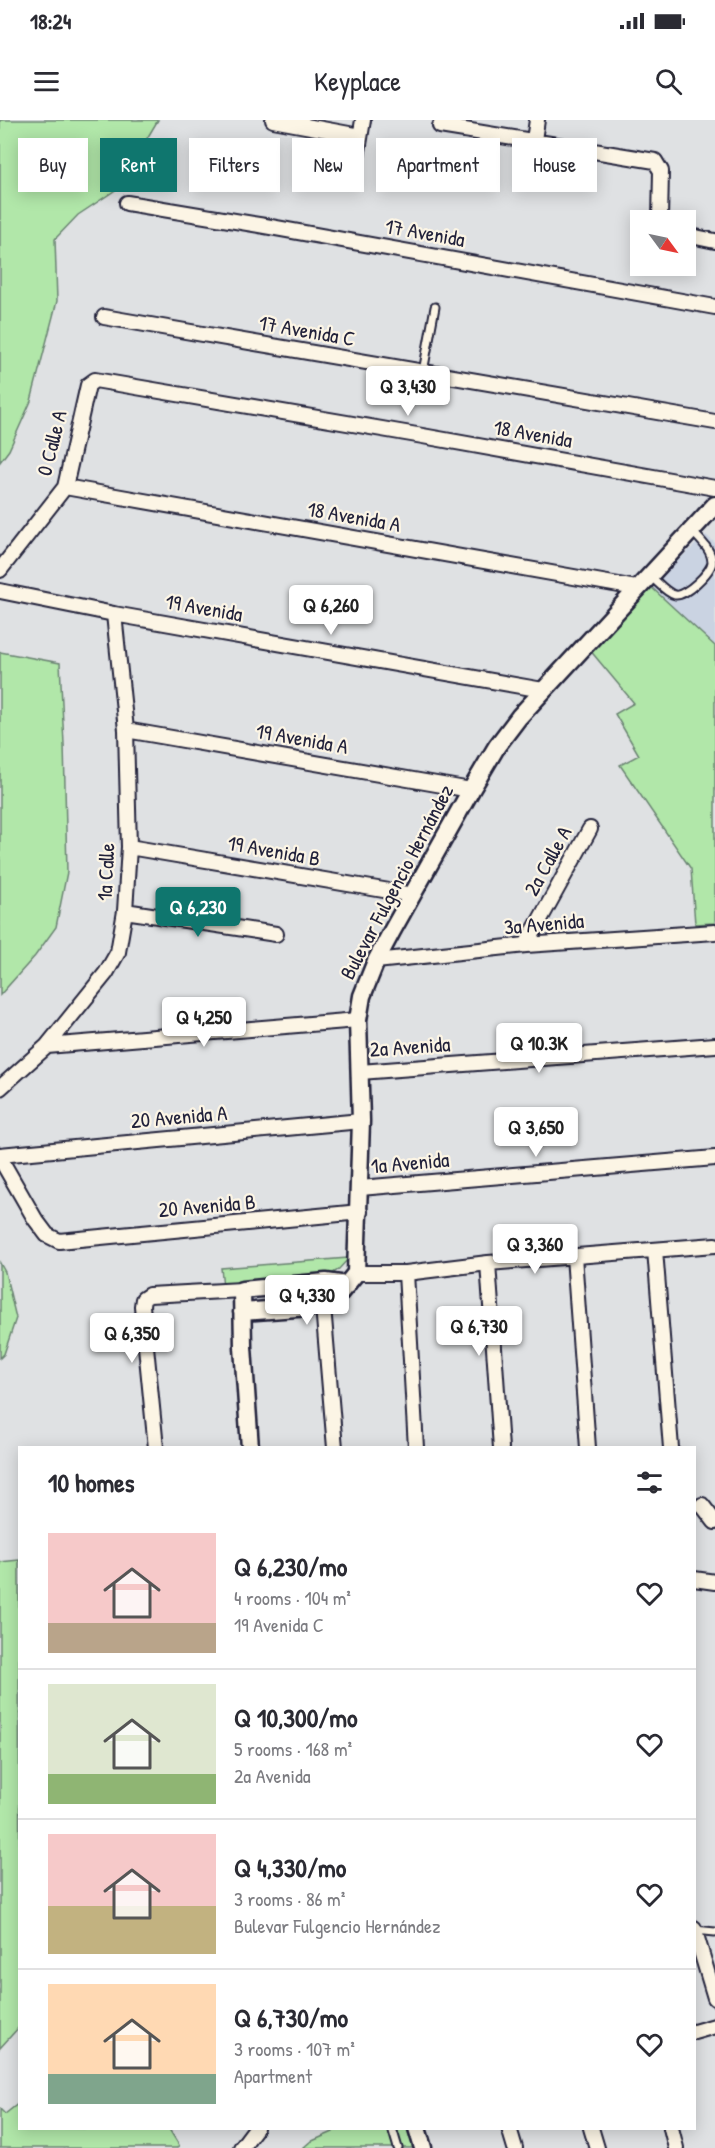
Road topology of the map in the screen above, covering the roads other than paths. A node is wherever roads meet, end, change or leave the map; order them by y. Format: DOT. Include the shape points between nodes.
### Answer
graph roads {
  1 [pos="273,120"];
  2 [pos="363,120"];
  3 [pos="537,120"];
  4 [pos="473,125"];
  5 [pos="440,126"];
  6 [pos="360,136"];
  7 [pos="526,138"];
  8 [pos="534,138"];
  9 [pos="597,151"];
  10 [pos="126,203"];
  11 [pos="660,210"];
  12 [pos="696,237"];
  13 [pos="715,241"];
  14 [pos="435,307"];
  15 [pos="715,307"];
  16 [pos="105,317"];
  17 [pos="423,372"];
  18 [pos="95,381"];
  19 [pos="715,422"];
  20 [pos="64,487"];
  21 [pos="715,488"];
  22 [pos="715,505"];
  23 [pos="692,531"];
  24 [pos="0,570"];
  25 [pos="649,575"];
  26 [pos="636,588"];
  27 [pos="0,591"];
  28 [pos="114,614"];
  29 [pos="543,690"];
  30 [pos="126,730"];
  31 [pos="471,790"];
  32 [pos="590,829"];
  33 [pos="129,847"];
  34 [pos="413,896"];
  35 [pos="125,910"];
  36 [pos="715,932"];
  37 [pos="276,934"];
  38 [pos="526,945"];
  39 [pos="376,962"];
  40 [pos="358,1020"];
  41 [pos="715,1045"];
  42 [pos="47,1046"];
  43 [pos="360,1072"];
  44 [pos="0,1088"];
  45 [pos="362,1121"];
  46 [pos="0,1156"];
  47 [pos="715,1158"];
  48 [pos="360,1188"];
  49 [pos="360,1212"];
  50 [pos="715,1245"];
  51 [pos="655,1250"];
  52 [pos="574,1256"];
  53 [pos="488,1263"];
  54 [pos="406,1273"];
  55 [pos="351,1280"];
  56 [pos="242,1290"];
  57 [pos="323,1306"];
  58 [pos="242,1312"];
  59 [pos="156,1446"];
  60 [pos="250,1446"];
  61 [pos="335,1446"];
  62 [pos="416,1446"];
  63 [pos="501,1446"];
  64 [pos="588,1446"];
  65 [pos="671,1446"];
  66 [pos="704,1504"];
  67 [pos="715,1522"];
  68 [pos="696,1579"];
  69 [pos="715,1582"];
  70 [pos="696,1929"];
  71 [pos="696,1932"];
  72 [pos="715,1932"];
  73 [pos="715,1998"];
  74 [pos="715,2026"];
  75 [pos="696,2031"];
  76 [pos="254,2130"];
  77 [pos="393,2130"];
  78 [pos="418,2130"];
  79 [pos="510,2130"];
  80 [pos="592,2130"];
  81 [pos="671,2130"];
  82 [pos="241,2148"];
  83 [pos="398,2148"];
  84 [pos="423,2148"];
  85 [pos="515,2148"];
  86 [pos="597,2148"];
  87 [pos="676,2148"];
  1 -- 6 [label="street"];
  2 -- 6 [label="street"];
  3 -- 8 [label="street"];
  4 -- 5 [label="street"];
  4 -- 7 [label="street"];
  9 -- 11 [label="street" via="655,161 661,171"];
  10 -- 15 [label="street, 17 Avenida"];
  12 -- 13 [label="street"];
  14 -- 17 [label="lane"];
  16 -- 17 [label="street, 17 Avenida C"];
  17 -- 19 [label="street, 17 Avenida C"];
  18 -- 20 [label="street, 0 Calle A" via="88,385"];
  18 -- 21 [label="street, 18 Avenida"];
  20 -- 24 [label="street, 0 Calle A"];
  20 -- 26 [label="street, 18 Avenida A"];
  22 -- 23 [label="street, Bulevar Fulgencio Hernández"];
  23 -- 25 [label="street, Bulevar Fulgencio Hernández"];
  23 -- 25 [label="lane" via="712,560 692,588 677,596"];
  25 -- 26 [label="street, Bulevar Fulgencio Hernández"];
  26 -- 29 [label="street, Bulevar Fulgencio Hernández"];
  27 -- 28 [label="street, 19 Avenida"];
  28 -- 29 [label="street, 19 Avenida"];
  28 -- 30 [label="street, 1a Calle"];
  29 -- 31 [label="street, Bulevar Fulgencio Hernández" via="497,746"];
  30 -- 31 [label="street, 19 Avenida A"];
  30 -- 33 [label="street, 1a Calle"];
  31 -- 34 [label="street, Bulevar Fulgencio Hernández"];
  32 -- 38 [label="street, 2a Calle A"];
  33 -- 34 [label="street, 19 Avenida B"];
  33 -- 35 [label="street, 1a Calle"];
  34 -- 39 [label="street, Bulevar Fulgencio Hernández"];
  35 -- 37 [label="street"];
  35 -- 42 [label="street, 1a Calle" via="113,962"];
  36 -- 38 [label="street, 3a Avenida"];
  38 -- 39 [label="street, 3a Avenida"];
  39 -- 40 [label="street, Bulevar Fulgencio Hernández" via="362,996"];
  40 -- 42 [label="street"];
  40 -- 43 [label="street, Bulevar Fulgencio Hernández"];
  41 -- 43 [label="street, 2a Avenida"];
  42 -- 44 [label="street, 1a Calle"];
  43 -- 45 [label="street, Bulevar Fulgencio Hernández"];
  45 -- 46 [label="street, 20 Avenida A"];
  45 -- 48 [label="street, Bulevar Fulgencio Hernández"];
  46 -- 49 [label="street, 20 Avenida B" via="35,1219 47,1235 59,1240"];
  47 -- 48 [label="street, 1a Avenida"];
  48 -- 49 [label="street, Bulevar Fulgencio Hernández"];
  49 -- 55 [label="street, Bulevar Fulgencio Hernández"];
  50 -- 51 [label="street"];
  51 -- 52 [label="street"];
  51 -- 65 [label="street"];
  52 -- 53 [label="street"];
  52 -- 64 [label="street"];
  53 -- 54 [label="street"];
  53 -- 63 [label="street"];
  54 -- 55 [label="street"];
  54 -- 62 [label="street"];
  55 -- 56 [label="street"];
  55 -- 57 [label="street" via="334,1300"];
  56 -- 58 [label="street"];
  56 -- 59 [label="street" via="149,1295 143,1299"];
  57 -- 58 [label="street"];
  57 -- 61 [label="street"];
  58 -- 60 [label="street"];
  66 -- 67 [label="street"];
  68 -- 69 [label="street"];
  70 -- 72 [label="lane"];
  71 -- 73 [label="street"];
  74 -- 75 [label="street"];
  76 -- 82 [label="street"];
  77 -- 83 [label="lane"];
  78 -- 84 [label="street"];
  79 -- 85 [label="street"];
  80 -- 86 [label="street"];
  81 -- 87 [label="street"];
}
